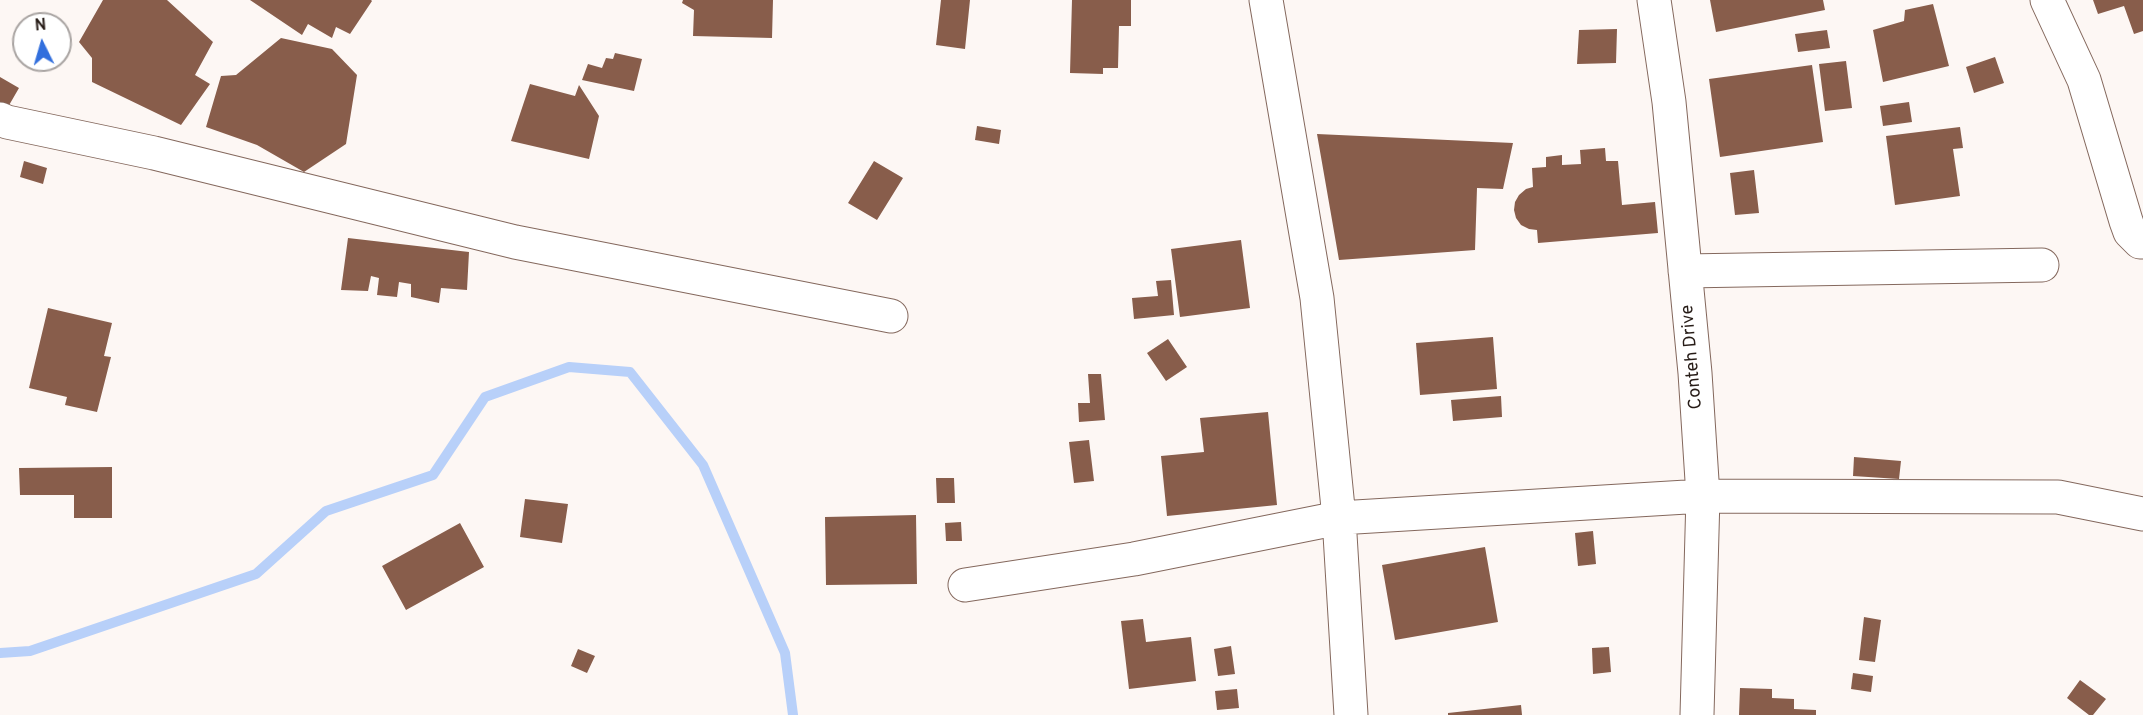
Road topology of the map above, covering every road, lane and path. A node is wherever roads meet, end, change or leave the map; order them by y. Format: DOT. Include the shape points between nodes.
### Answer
graph roads {
  1 [pos="1266,0"];
  2 [pos="1654,0"];
  3 [pos="2047,0"];
  4 [pos="0,119"];
  5 [pos="2143,242"];
  6 [pos="2042,265"];
  7 [pos="1685,271"];
  8 [pos="891,315"];
  9 [pos="1702,496"];
  10 [pos="2143,514"];
  11 [pos="1339,518"];
  12 [pos="965,585"];
  13 [pos="1351,715"];
  14 [pos="1697,715"];
  1 -- 11 [label="street" via="1317,298"];
  2 -- 7 [label="street, Conteh Drive" via="1669,102"];
  3 -- 5 [label="street" via="2084,80 2130,232"];
  4 -- 8 [label="street" via="515,242"];
  6 -- 7 [label="street"];
  7 -- 9 [label="street, Conteh Drive"];
  9 -- 10 [label="street" via="2058,497"];
  9 -- 11 [label="street"];
  9 -- 14 [label="street, Conteh Drive"];
  11 -- 12 [label="street" via="1134,559"];
  11 -- 13 [label="street"];
}
